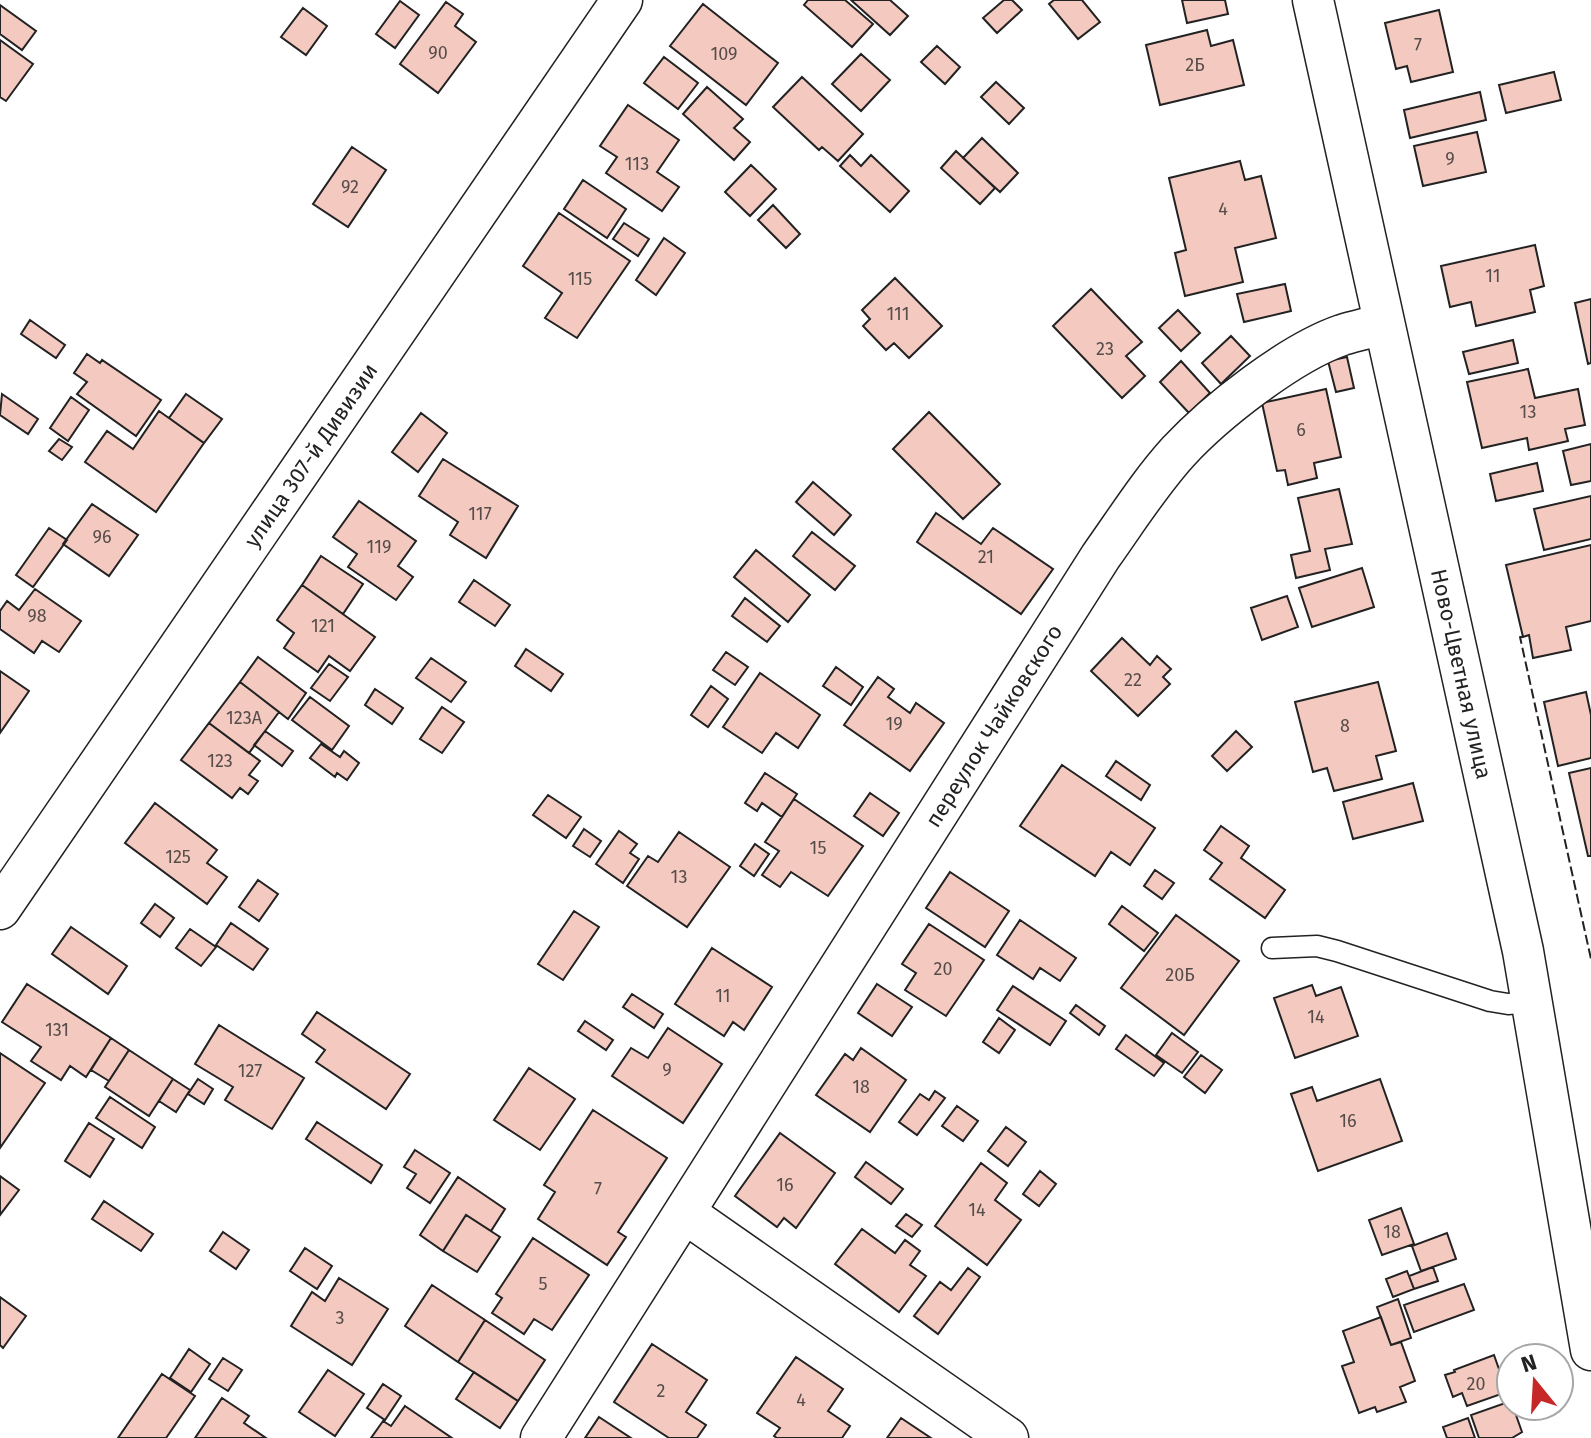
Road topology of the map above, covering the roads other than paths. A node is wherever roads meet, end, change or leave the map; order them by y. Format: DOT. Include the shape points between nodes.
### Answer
graph roads {
  1 [pos="622,0"];
  2 [pos="1313,0"];
  3 [pos="1383,324"];
  4 [pos="0,909"];
  5 [pos="1272,948"];
  6 [pos="1533,1002"];
  7 [pos="685,1213"];
  8 [pos="1591,1350"];
  9 [pos="541,1438"];
  10 [pos="1008,1438"];
  1 -- 4 [label="street, улица 307-й Дивизии"];
  2 -- 3 [label="street, Ново-Цветная улица"];
  3 -- 6 [label="street, Ново-Цветная улица"];
  3 -- 7 [label="street, переулок Чайковского" via="1340,336 1253,386 1212,418 1168,464 1101,556"];
  5 -- 6 [label="lane" via="1317,946 1490,1001"];
  6 -- 8 [label="street, Ново-Цветная улица"];
  7 -- 9 [label="street, переулок Чайковского"];
  7 -- 10 [label="street"];
}
